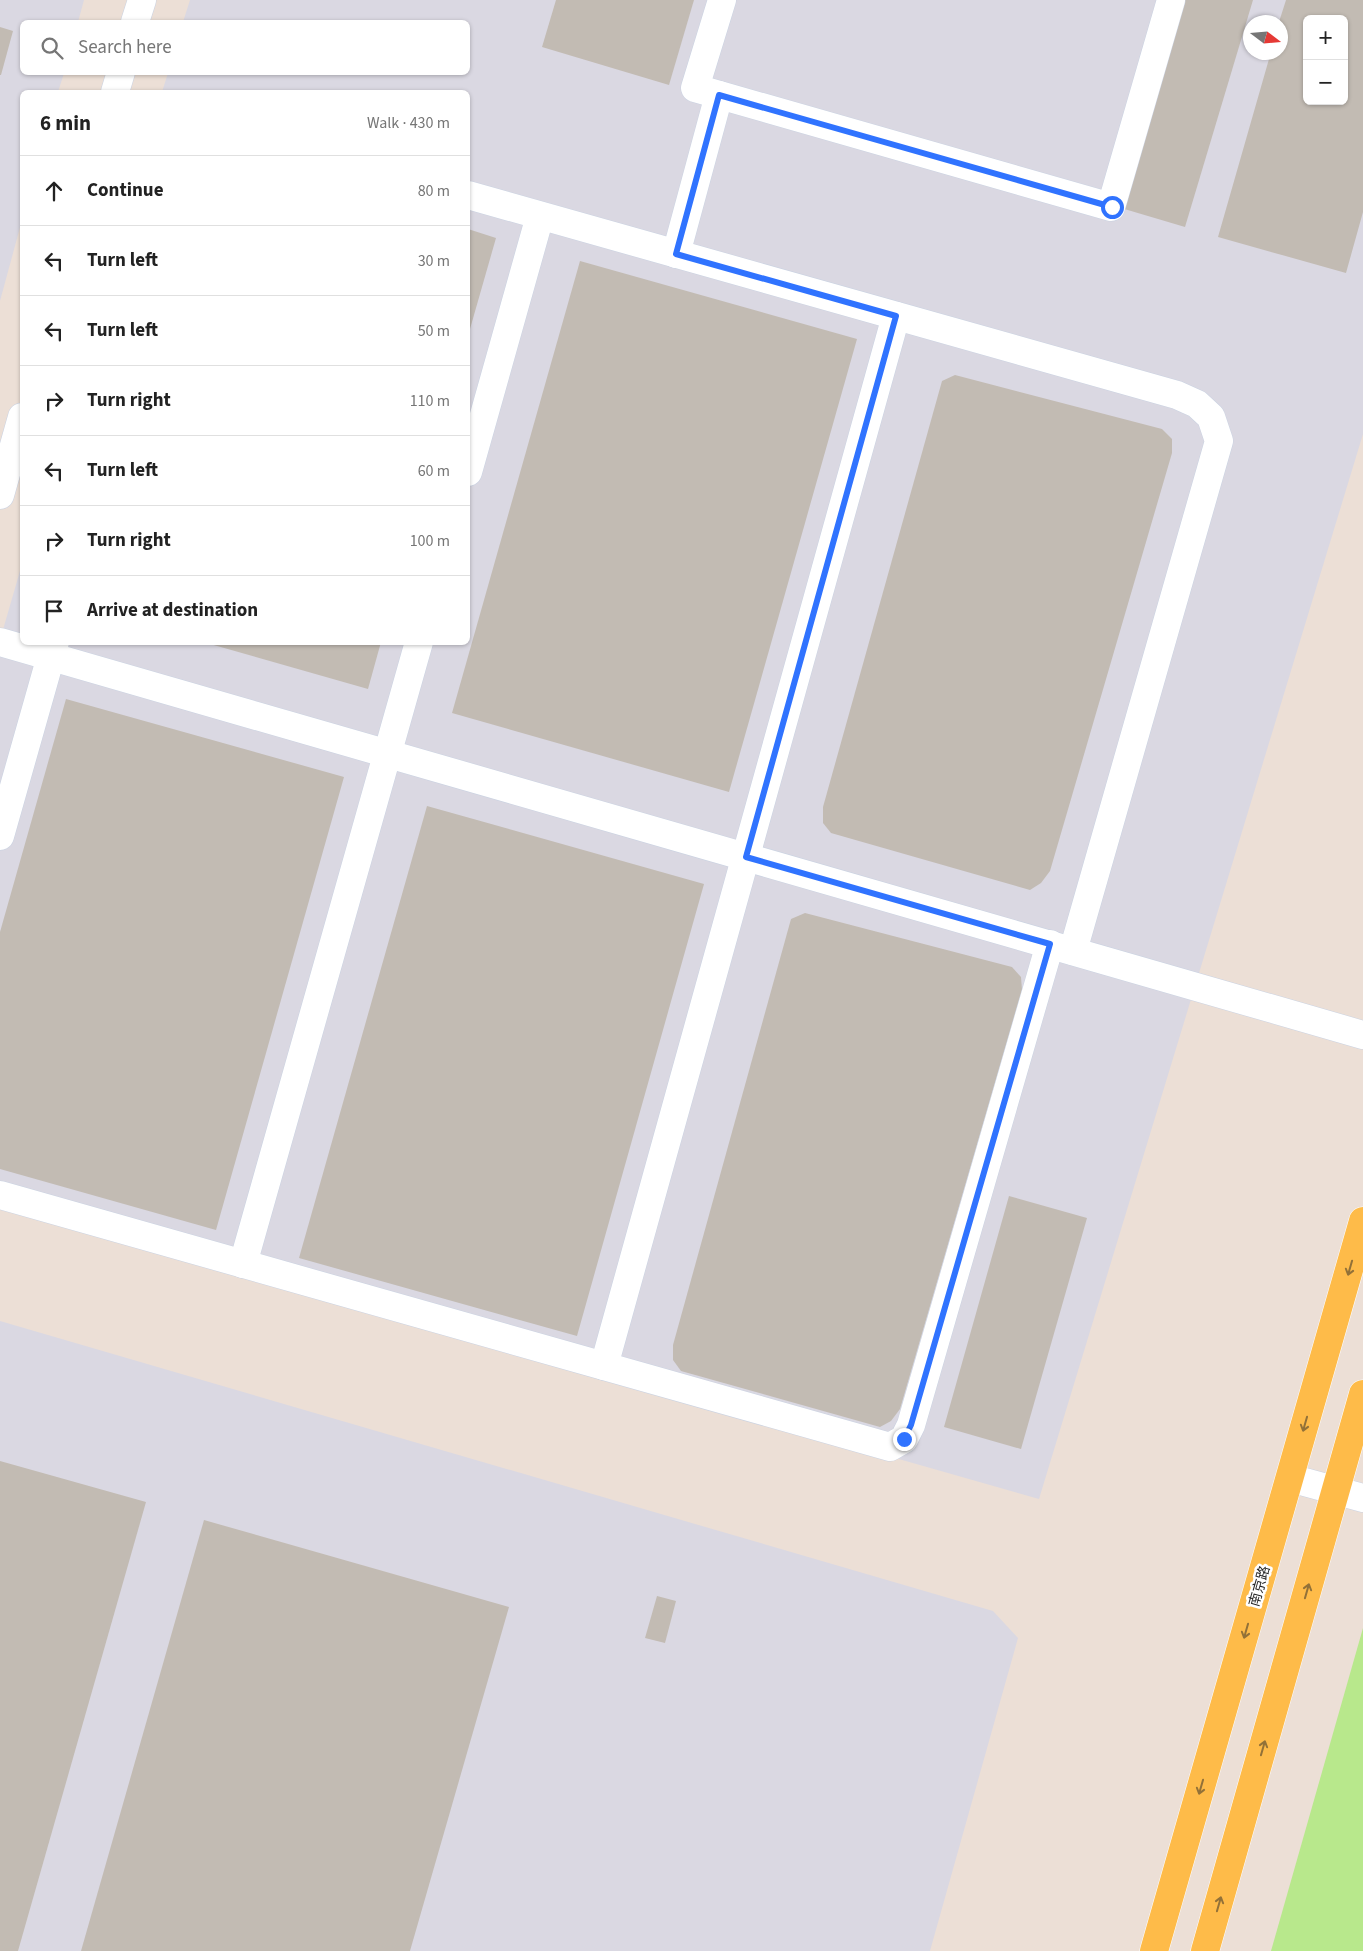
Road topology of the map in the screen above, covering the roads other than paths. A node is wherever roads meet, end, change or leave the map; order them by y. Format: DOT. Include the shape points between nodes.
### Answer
graph roads {
  1 [pos="142,0"];
  2 [pos="722,0"];
  3 [pos="1171,0"];
  4 [pos="137,20"];
  5 [pos="120,75"];
  6 [pos="116,90"];
  7 [pos="719,95"];
  8 [pos="470,196"];
  9 [pos="540,216"];
  10 [pos="676,254"];
  11 [pos="896,316"];
  12 [pos="20,423"];
  13 [pos="470,465"];
  14 [pos="0,495"];
  15 [pos="0,642"];
  16 [pos="20,645"];
  17 [pos="23,645"];
  18 [pos="418,645"];
  19 [pos="53,649"];
  20 [pos="388,753"];
  21 [pos="0,836"];
  22 [pos="746,857"];
  23 [pos="1062,948"];
  24 [pos="1363,1035"];
  25 [pos="0,1195"];
  26 [pos="1363,1221"];
  27 [pos="242,1264"];
  28 [pos="604,1366"];
  29 [pos="1363,1394"];
  30 [pos="1290,1478"];
  31 [pos="1335,1490"];
  32 [pos="1363,1498"];
  33 [pos="1154,1951"];
  34 [pos="1205,1951"];
  1 -- 4 [label="street"];
  2 -- 7 [label="street" via="695,88"];
  3 -- 7 [label="street" via="1112,207"];
  5 -- 6 [label="street"];
  7 -- 10 [label="street"];
  8 -- 9 [label="street"];
  9 -- 10 [label="street"];
  9 -- 13 [label="street"];
  10 -- 11 [label="street"];
  11 -- 22 [label="street"];
  11 -- 23 [label="street" via="1177,395 1197,404 1211,418 1218,441"];
  12 -- 14 [label="street"];
  15 -- 16 [label="street"];
  17 -- 19 [label="street"];
  18 -- 20 [label="street"];
  19 -- 20 [label="street"];
  19 -- 21 [label="street"];
  20 -- 22 [label="street"];
  20 -- 27 [label="street"];
  22 -- 23 [label="street"];
  22 -- 28 [label="street"];
  23 -- 24 [label="street"];
  23 -- 28 [label="street" via="904,1439 890,1447"];
  25 -- 27 [label="street"];
  26 -- 30 [label="main road, 南京路, one-way"];
  27 -- 28 [label="street"];
  29 -- 31 [label="main road"];
  30 -- 31 [label="street"];
  30 -- 33 [label="main road, 南京路, one-way"];
  31 -- 32 [label="street"];
  34 -- 31 [label="main road, one-way"];
}
